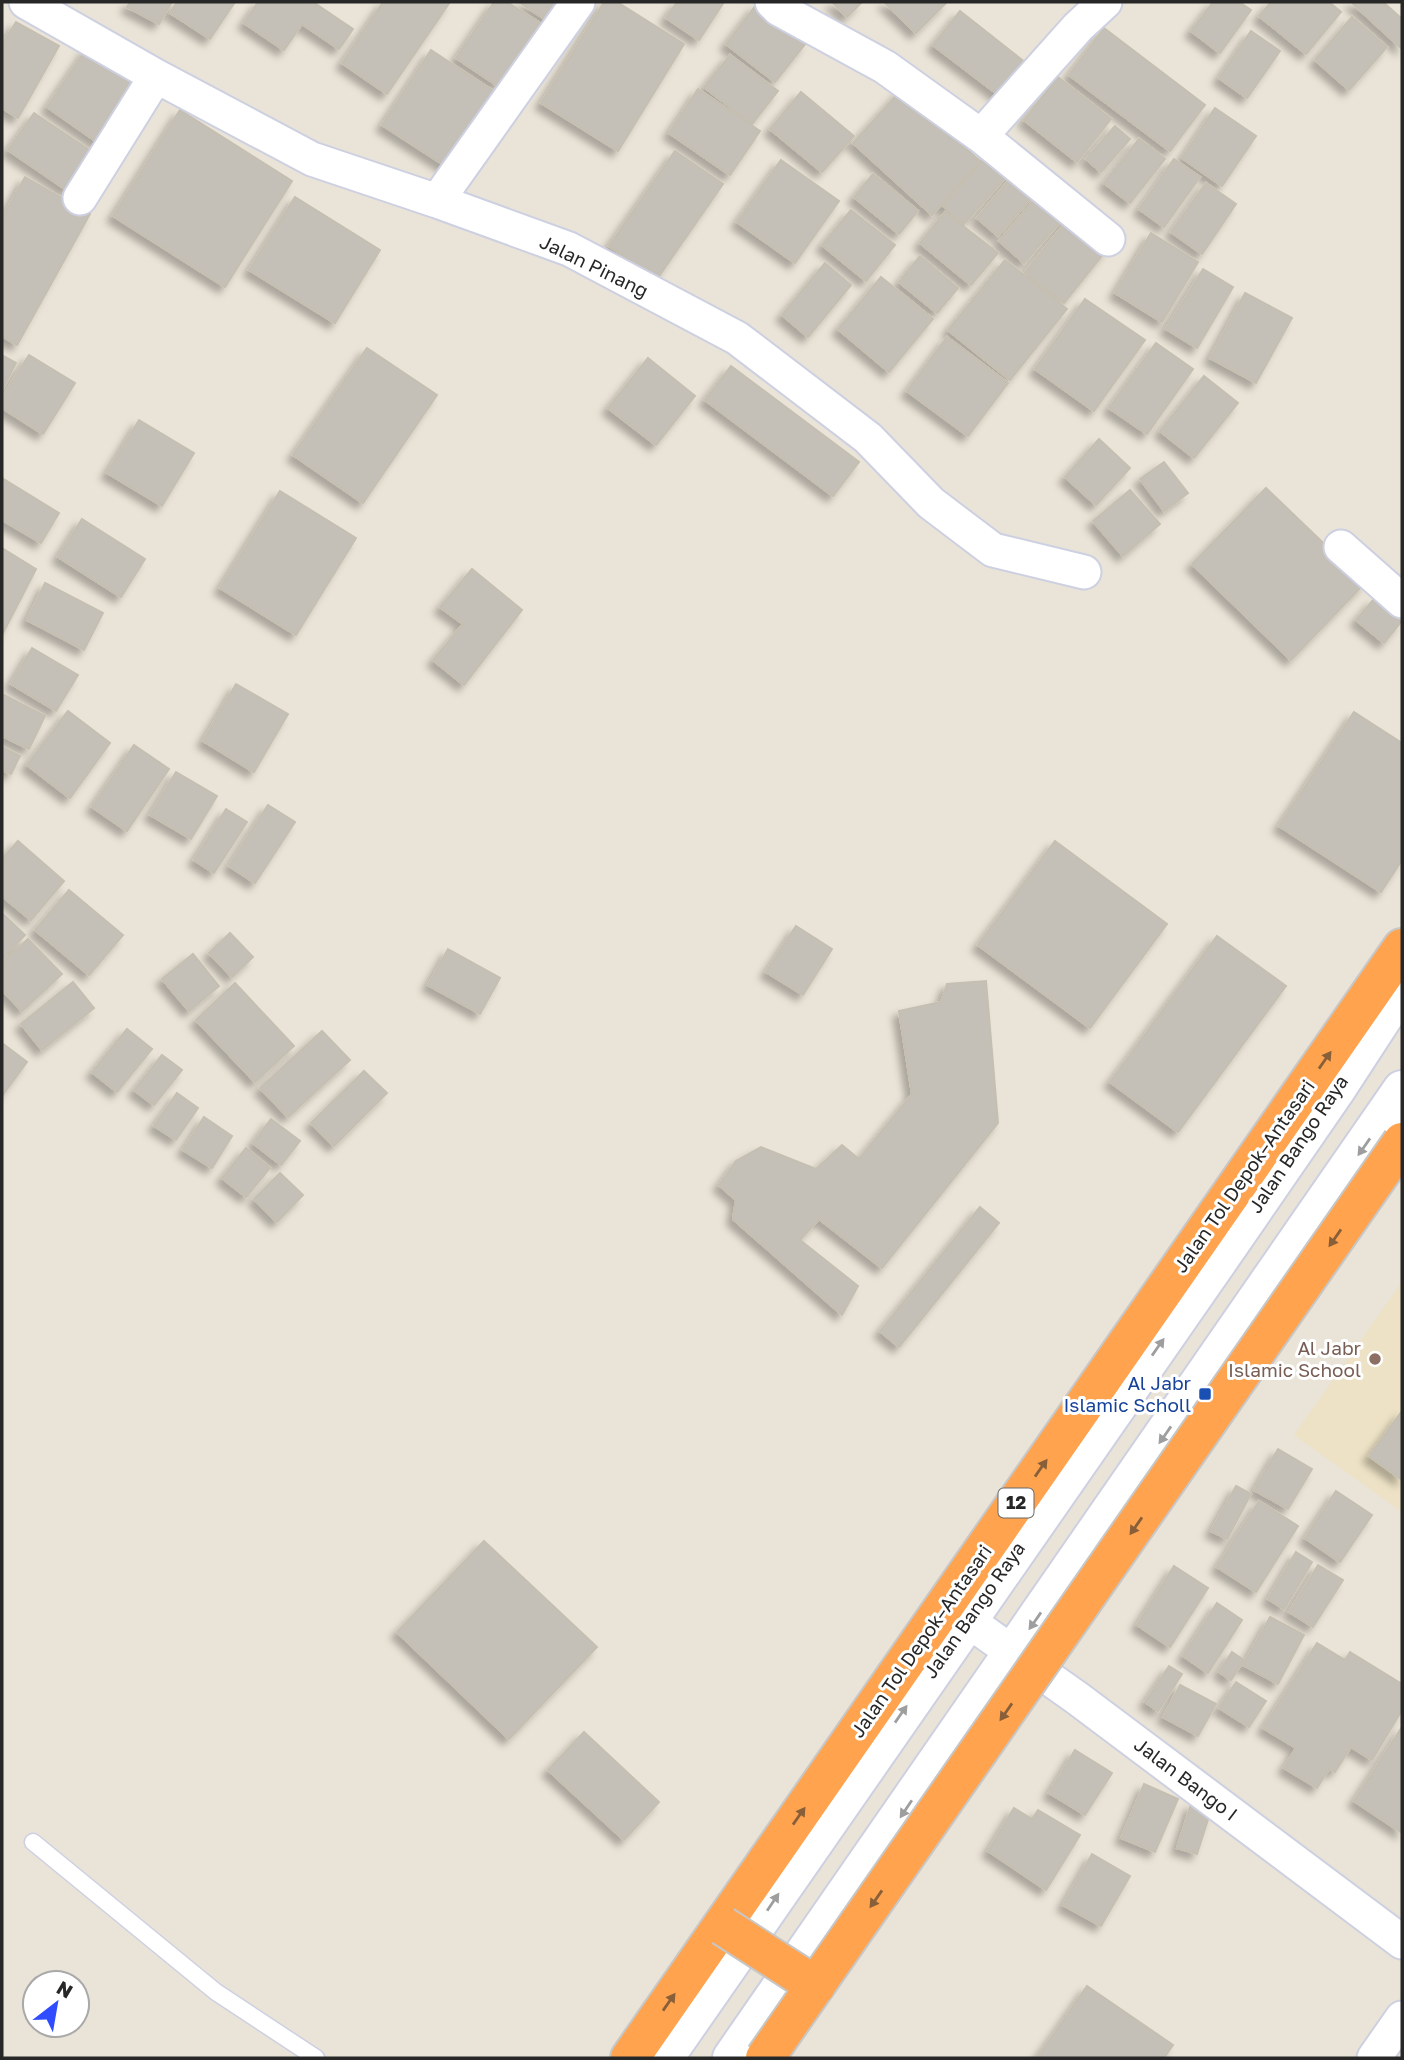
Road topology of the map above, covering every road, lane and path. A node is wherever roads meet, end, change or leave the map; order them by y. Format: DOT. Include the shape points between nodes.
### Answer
graph roads {
  1 [pos="26,2"];
  2 [pos="578,2"];
  3 [pos="772,2"];
  4 [pos="1105,2"];
  5 [pos="156,76"];
  6 [pos="981,136"];
  7 [pos="80,198"];
  8 [pos="437,201"];
  9 [pos="1108,239"];
  10 [pos="1341,547"];
  11 [pos="1084,572"];
  12 [pos="1402,601"];
  13 [pos="1402,948"];
  14 [pos="1402,988"];
  15 [pos="1402,1090"];
  16 [pos="1402,1142"];
  17 [pos="967,1620"];
  18 [pos="1014,1652"];
  19 [pos="33,1842"];
  20 [pos="723,1926"];
  21 [pos="1402,1942"];
  22 [pos="729,1967"];
  23 [pos="816,1986"];
  24 [pos="775,1998"];
  25 [pos="1402,2018"];
  26 [pos="316,2058"];
  27 [pos="630,2058"];
  28 [pos="664,2058"];
  29 [pos="732,2058"];
  30 [pos="765,2058"];
  31 [pos="1374,2058"];
  1 -- 5 [label="street, Jalan Pinang"];
  2 -- 8 [label="street"];
  3 -- 6 [label="street" via="885,67"];
  4 -- 6 [label="street"];
  5 -- 7 [label="street"];
  5 -- 8 [label="street, Jalan Pinang" via="312,159"];
  6 -- 9 [label="street"];
  8 -- 11 [label="street, Jalan Pinang" via="569,249 737,338 868,438 931,503 993,550"];
  10 -- 12 [label="street"];
  20 -- 13 [label="highway, Jalan Tol Depok–Antasari / 12, one-way"];
  17 -- 14 [label="street, Jalan Bango Raya, one-way"];
  15 -- 18 [label="street, one-way"];
  16 -- 23 [label="highway, one-way, bridge"];
  17 -- 18 [label="street, Jalan Bango I"];
  22 -- 17 [label="street, Jalan Bango Raya, one-way"];
  18 -- 21 [label="street, Jalan Bango I"];
  18 -- 24 [label="street, one-way"];
  19 -- 26 [label="lane" via="216,1992"];
  20 -- 23 [label="highway, bridge"];
  27 -- 20 [label="highway, Jalan Tol Depok–Antasari / 12, one-way"];
  22 -- 24 [label="street"];
  22 -- 28 [label="street, Jalan Bango Raya"];
  23 -- 30 [label="highway, bridge"];
  24 -- 29 [label="street"];
  25 -- 31 [label="street"];
}
